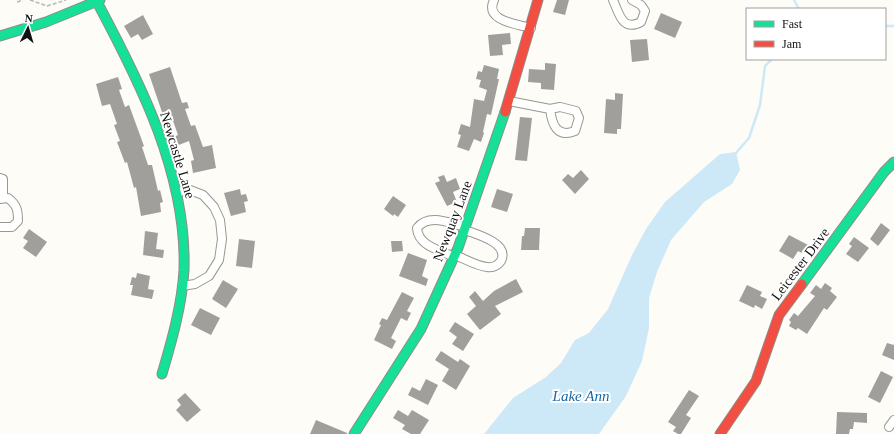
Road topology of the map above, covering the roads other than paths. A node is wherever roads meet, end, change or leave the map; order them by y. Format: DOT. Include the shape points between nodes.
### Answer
graph roads {
  1 [pos="494,0"];
  2 [pos="537,0"];
  3 [pos="613,0"];
  4 [pos="632,0"];
  5 [pos="98,1"];
  6 [pos="530,28"];
  7 [pos="0,36"];
  8 [pos="509,101"];
  9 [pos="550,109"];
  10 [pos="894,162"];
  11 [pos="0,178"];
  12 [pos="177,192"];
  13 [pos="2,198"];
  14 [pos="0,227"];
  15 [pos="465,228"];
  16 [pos="455,256"];
  17 [pos="182,286"];
  18 [pos="162,374"];
  19 [pos="354,434"];
  20 [pos="720,434"];
  1 -- 6 [label="street" via="494,15 501,20"];
  2 -- 6 [label="street, Newquay Lane"];
  3 -- 4 [label="street" via="617,14 622,20 635,25 641,22 644,11 642,5"];
  5 -- 7 [label="street" via="46,22"];
  5 -- 12 [label="street, Newcastle Lane" via="147,104"];
  6 -- 8 [label="street, Newquay Lane"];
  8 -- 9 [label="street"];
  8 -- 15 [label="street, Newquay Lane"];
  10 -- 20 [label="street, Leicester Drive" via="798,286 779,315 756,381"];
  11 -- 13 [label="street" via="3,180"];
  12 -- 17 [label="street, Newcastle Lane" via="184,260"];
  12 -- 17 [label="street" via="190,190 202,195 214,208 220,220 222,239 219,260 209,276 195,284"];
  13 -- 14 [label="street" via="8,198 15,203 18,221 12,227"];
  15 -- 16 [label="street, Newquay Lane"];
  15 -- 16 [label="street" via="430,219 422,222 417,228 417,235 422,242"];
  15 -- 16 [label="street" via="497,244 502,252 501,260 496,266 488,267"];
  16 -- 19 [label="street, Newquay Lane" via="421,329"];
  17 -- 18 [label="street, Newcastle Lane"];
}
